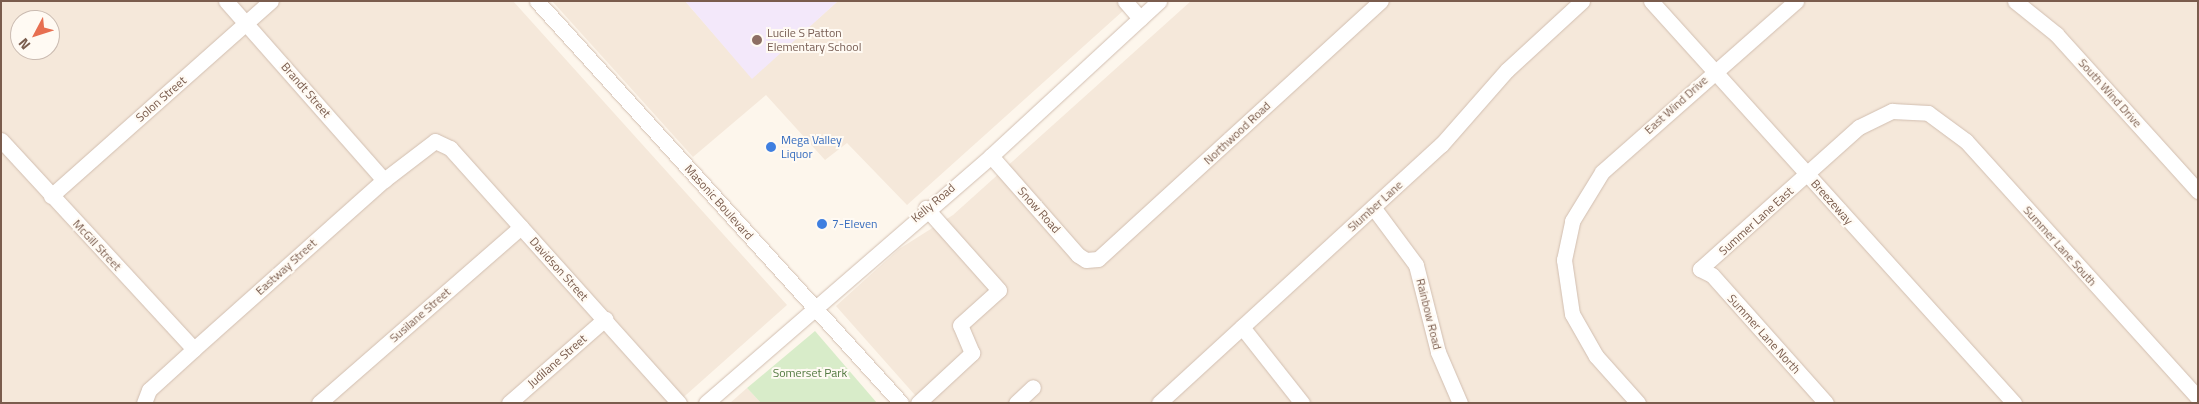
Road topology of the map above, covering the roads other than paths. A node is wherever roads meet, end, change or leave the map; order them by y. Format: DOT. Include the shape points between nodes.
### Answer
graph roads {
  1 [pos="226,1"];
  2 [pos="271,1"];
  3 [pos="537,1"];
  4 [pos="1125,1"];
  5 [pos="1159,1"];
  6 [pos="1381,1"];
  7 [pos="1582,1"];
  8 [pos="1651,1"];
  9 [pos="1796,1"];
  10 [pos="2015,1"];
  11 [pos="1140,18"];
  12 [pos="247,23"];
  13 [pos="1714,70"];
  14 [pos="1911,110"];
  15 [pos="1,140"];
  16 [pos="435,141"];
  17 [pos="991,156"];
  18 [pos="1807,174"];
  19 [pos="384,180"];
  20 [pos="2198,191"];
  21 [pos="51,196"];
  22 [pos="1373,207"];
  23 [pos="926,208"];
  24 [pos="521,227"];
  25 [pos="1090,260"];
  26 [pos="1700,269"];
  27 [pos="815,306"];
  28 [pos="605,318"];
  29 [pos="1242,327"];
  30 [pos="194,349"];
  31 [pos="1033,387"];
  32 [pos="2198,398"];
  33 [pos="144,402"];
  34 [pos="319,403"];
  35 [pos="508,403"];
  36 [pos="679,403"];
  37 [pos="706,403"];
  38 [pos="900,403"];
  39 [pos="918,403"];
  40 [pos="1016,403"];
  41 [pos="1159,403"];
  42 [pos="1302,403"];
  43 [pos="1460,403"];
  44 [pos="1638,403"];
  45 [pos="1826,403"];
  46 [pos="2014,403"];
  1 -- 12 [label="street, Brandt Street"];
  2 -- 12 [label="street, Solon Street"];
  3 -- 27 [label="street, Masonic Boulevard"];
  4 -- 11 [label="street"];
  5 -- 11 [label="street, Kelly Road"];
  6 -- 25 [label="street, Northwood Road" via="1101,257"];
  7 -- 22 [label="street, Slumber Lane" via="1507,70 1462,125"];
  8 -- 13 [label="street, Breezeway"];
  9 -- 13 [label="street, East Wind Drive"];
  10 -- 20 [label="street, South Wind Drive" via="2056,34"];
  11 -- 17 [label="street, Kelly Road"];
  12 -- 19 [label="street, Brandt Street"];
  12 -- 21 [label="street, Solon Street"];
  13 -- 18 [label="street, Breezeway"];
  13 -- 44 [label="street, East Wind Drive" via="1602,172 1572,221 1564,260 1572,314 1596,356"];
  14 -- 18 [label="street, Summer Lane East" via="1874,117"];
  14 -- 32 [label="street, Summer Lane South" via="1941,119 1957,132"];
  15 -- 21 [label="street, McGill Street"];
  16 -- 19 [label="street, Eastway Street"];
  16 -- 24 [label="street, Davidson Street" via="450,148"];
  17 -- 23 [label="street, Kelly Road"];
  17 -- 25 [label="street, Snow Road" via="1078,255"];
  18 -- 26 [label="street, Summer Lane East"];
  18 -- 46 [label="street, Breezeway"];
  19 -- 30 [label="street, Eastway Street"];
  21 -- 30 [label="street, McGill Street"];
  22 -- 29 [label="street, Slumber Lane"];
  22 -- 43 [label="street, Rainbow Road" via="1416,265 1438,352"];
  23 -- 27 [label="street, Kelly Road"];
  23 -- 39 [label="street" via="999,290 960,325 972,353"];
  24 -- 28 [label="street, Davidson Street"];
  24 -- 34 [label="street, Susilane Street"];
  26 -- 45 [label="street, Summer Lane North" via="1712,275"];
  27 -- 37 [label="street, Kelly Road"];
  27 -- 38 [label="street, Masonic Boulevard"];
  28 -- 35 [label="street, Judilane Street"];
  28 -- 36 [label="street, Davidson Street"];
  29 -- 41 [label="street, Slumber Lane"];
  29 -- 42 [label="street"];
  30 -- 33 [label="street, Eastway Street" via="149,390"];
  31 -- 40 [label="street"];
}
